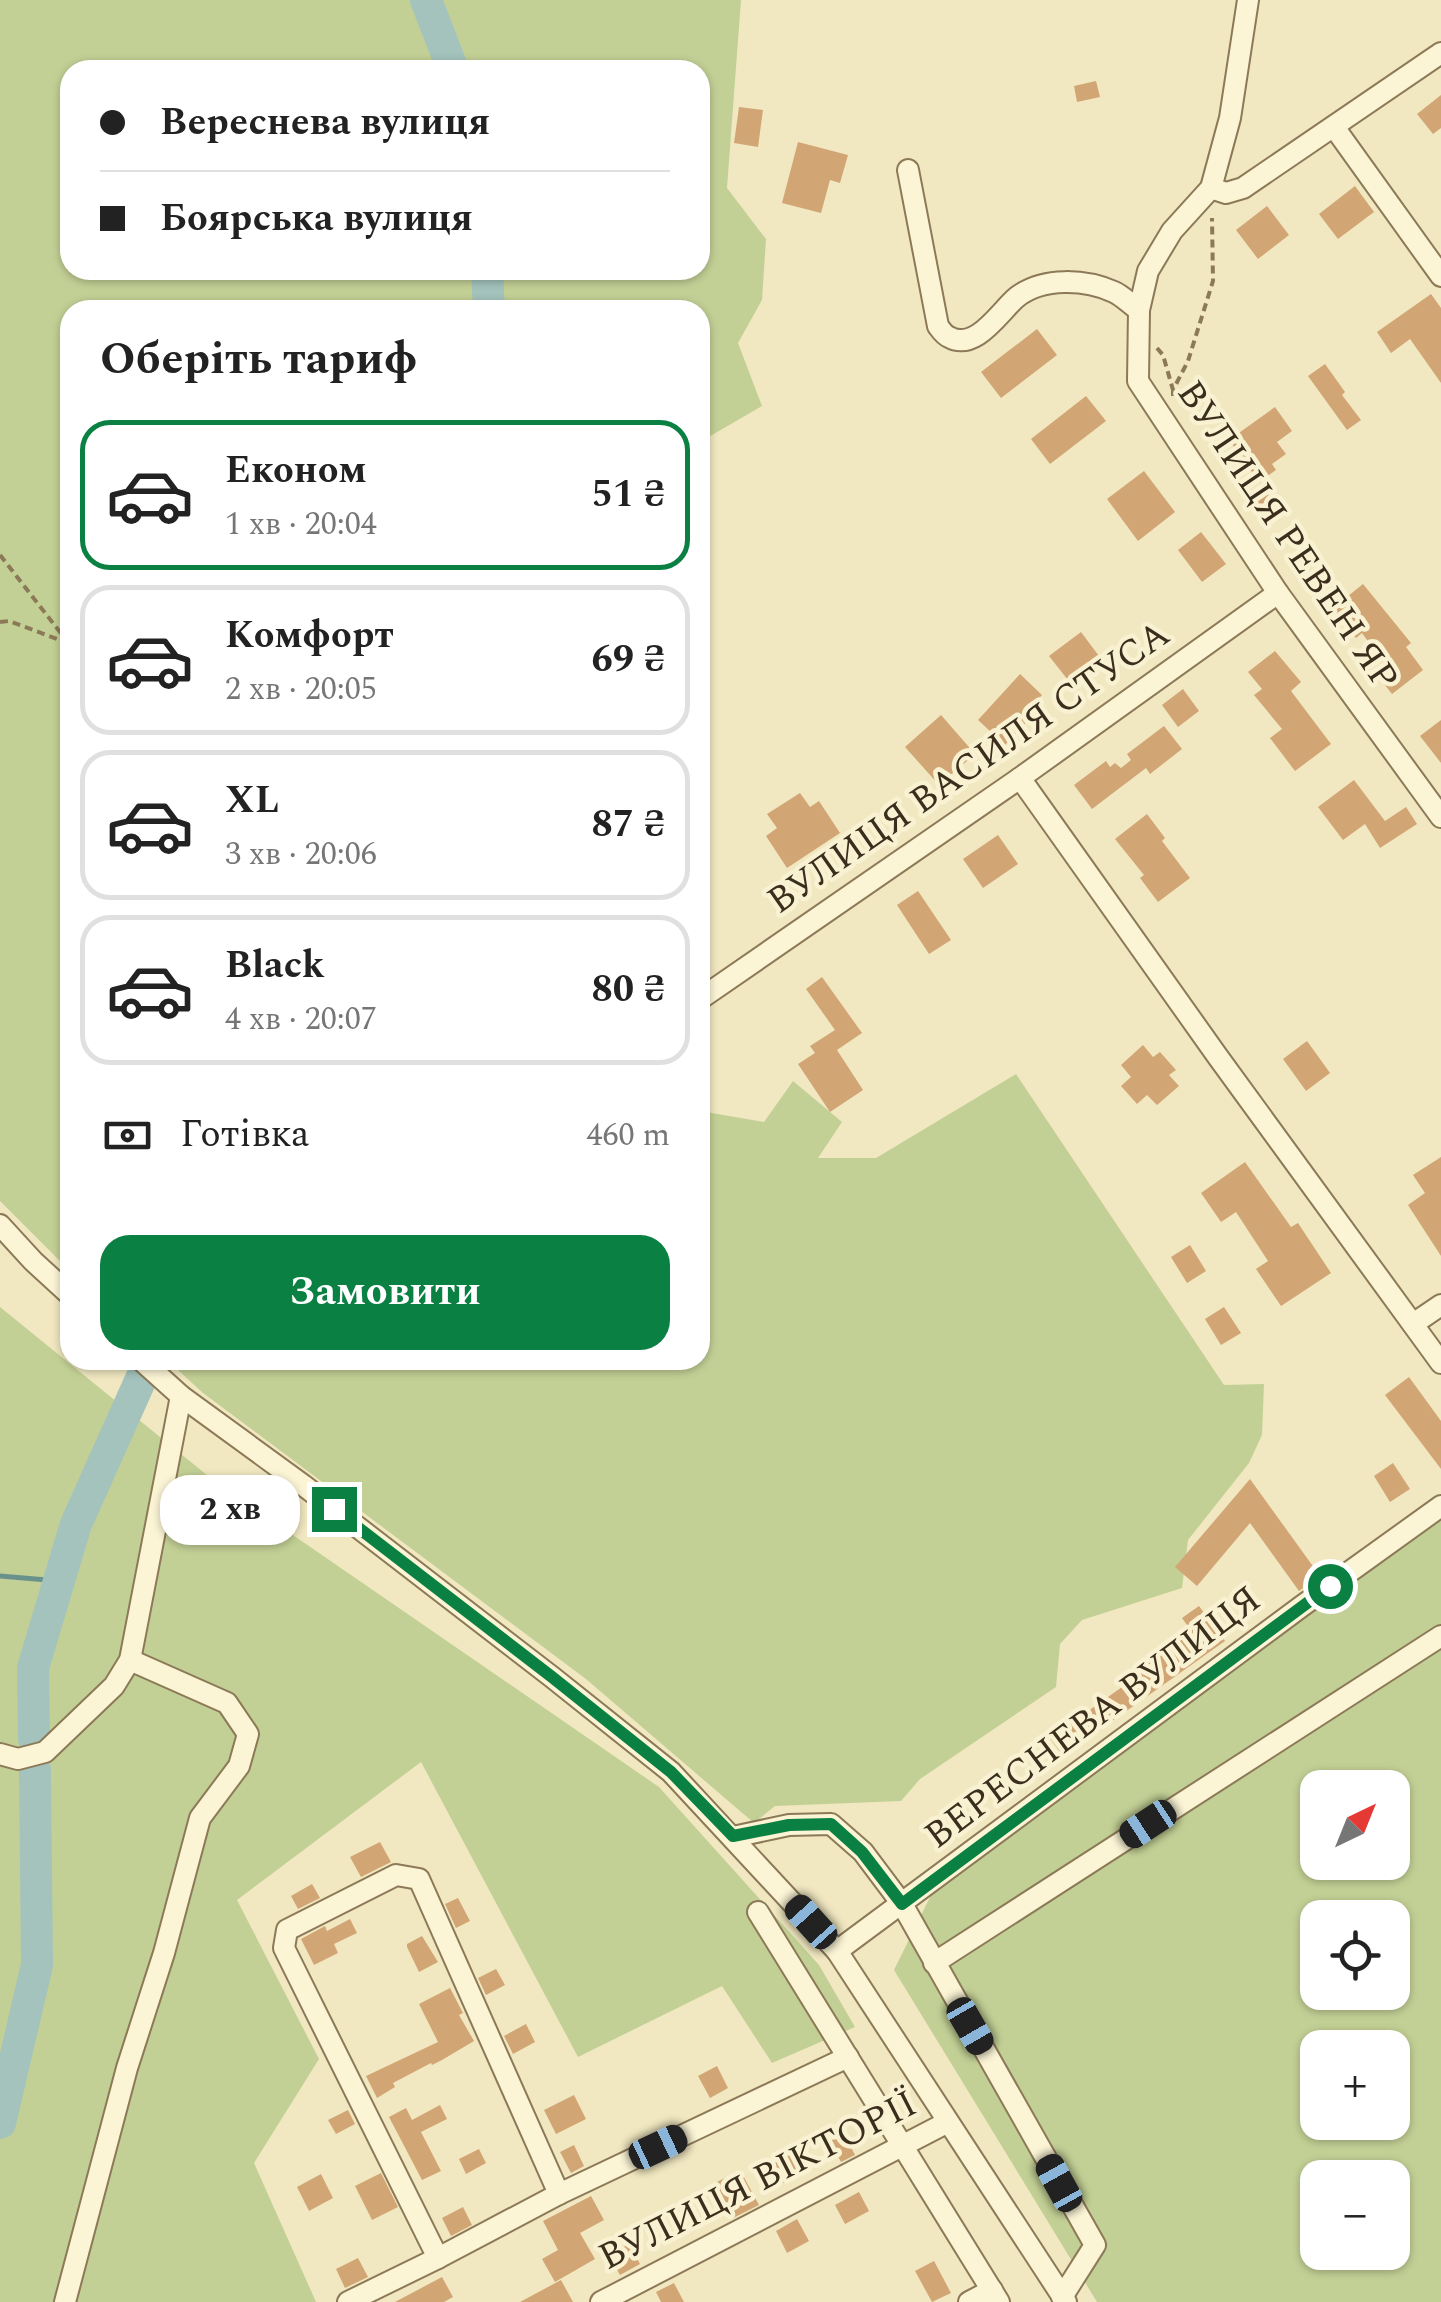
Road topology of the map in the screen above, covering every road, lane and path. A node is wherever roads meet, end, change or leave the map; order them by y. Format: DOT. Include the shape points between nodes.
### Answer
graph roads {
  1 [pos="1248,0"];
  2 [pos="1441,52"];
  3 [pos="1334,127"];
  4 [pos="908,170"];
  5 [pos="1211,188"];
  6 [pos="1441,276"];
  7 [pos="1139,310"];
  8 [pos="1170,428"];
  9 [pos="0,555"];
  10 [pos="1278,593"];
  11 [pos="0,622"];
  12 [pos="60,632"];
  13 [pos="60,641"];
  14 [pos="1020,778"];
  15 [pos="1441,818"];
  16 [pos="710,993"];
  17 [pos="0,1225"];
  18 [pos="60,1286"];
  19 [pos="1441,1305"];
  20 [pos="1414,1324"];
  21 [pos="1441,1362"];
  22 [pos="152,1370"];
  23 [pos="181,1396"];
  24 [pos="1441,1506"];
  25 [pos="1441,1636"];
  26 [pos="130,1660"];
  27 [pos="0,1754"];
  28 [pos="733,1836"];
  29 [pos="902,1904"];
  30 [pos="758,1912"];
  31 [pos="837,1951"];
  32 [pos="934,1963"];
  33 [pos="848,2057"];
  34 [pos="948,2122"];
  35 [pos="903,2146"];
  36 [pos="559,2194"];
  37 [pos="438,2258"];
  38 [pos="995,2296"];
  39 [pos="1064,2300"];
  40 [pos="65,2302"];
  41 [pos="348,2302"];
  42 [pos="600,2302"];
  43 [pos="969,2302"];
  1 -- 5 [label="street, ВУЛИЦЯ РЕВЕН ЯР" via="1230,118"];
  2 -- 3 [label="street"];
  3 -- 5 [label="street" via="1244,188"];
  3 -- 6 [label="street"];
  4 -- 7 [label="street" via="938,326 949,338 966,340 982,331 1019,295 1044,284 1114,292"];
  5 -- 7 [label="street, ВУЛИЦЯ РЕВЕН ЯР" via="1172,231 1148,271"];
  5 -- 8 [label="path" via="1213,280 1174,390"];
  7 -- 8 [label="street, ВУЛИЦЯ РЕВЕН ЯР" via="1138,381"];
  8 -- 10 [label="street, ВУЛИЦЯ РЕВЕН ЯР"];
  9 -- 12 [label="path"];
  10 -- 14 [label="street, ВУЛИЦЯ ВАСИЛЯ СТУСА"];
  10 -- 15 [label="street, ВУЛИЦЯ РЕВЕН ЯР"];
  11 -- 13 [label="path"];
  14 -- 16 [label="street, ВУЛИЦЯ ВАСИЛЯ СТУСА"];
  14 -- 20 [label="street"];
  17 -- 18 [label="street"];
  19 -- 20 [label="street"];
  20 -- 21 [label="street"];
  22 -- 23 [label="street"];
  23 -- 26 [label="street"];
  23 -- 28 [label="street" via="567,1689 671,1772"];
  24 -- 29 [label="street, ВЕРЕСНЕВА ВУЛИЦЯ"];
  25 -- 32 [label="street"];
  26 -- 27 [label="street" via="114,1686 44,1752 18,1759"];
  26 -- 40 [label="street" via="227,1703 248,1734 238,1766 200,1818"];
  28 -- 29 [label="street" via="831,1824"];
  28 -- 31 [label="street"];
  29 -- 31 [label="street, ВЕРЕСНЕВА ВУЛИЦЯ"];
  29 -- 32 [label="street"];
  30 -- 33 [label="street"];
  31 -- 34 [label="street"];
  32 -- 39 [label="street" via="1095,2246"];
  33 -- 35 [label="street"];
  33 -- 36 [label="street"];
  34 -- 35 [label="street, ВУЛИЦЯ ВІКТОРІЇ"];
  34 -- 39 [label="street"];
  35 -- 38 [label="street"];
  35 -- 42 [label="street, ВУЛИЦЯ ВІКТОРІЇ"];
  36 -- 37 [label="street"];
  36 -- 37 [label="street" via="420,1879 396,1874 286,1930 284,1948"];
  37 -- 41 [label="street"];
  38 -- 43 [label="street"];
}
